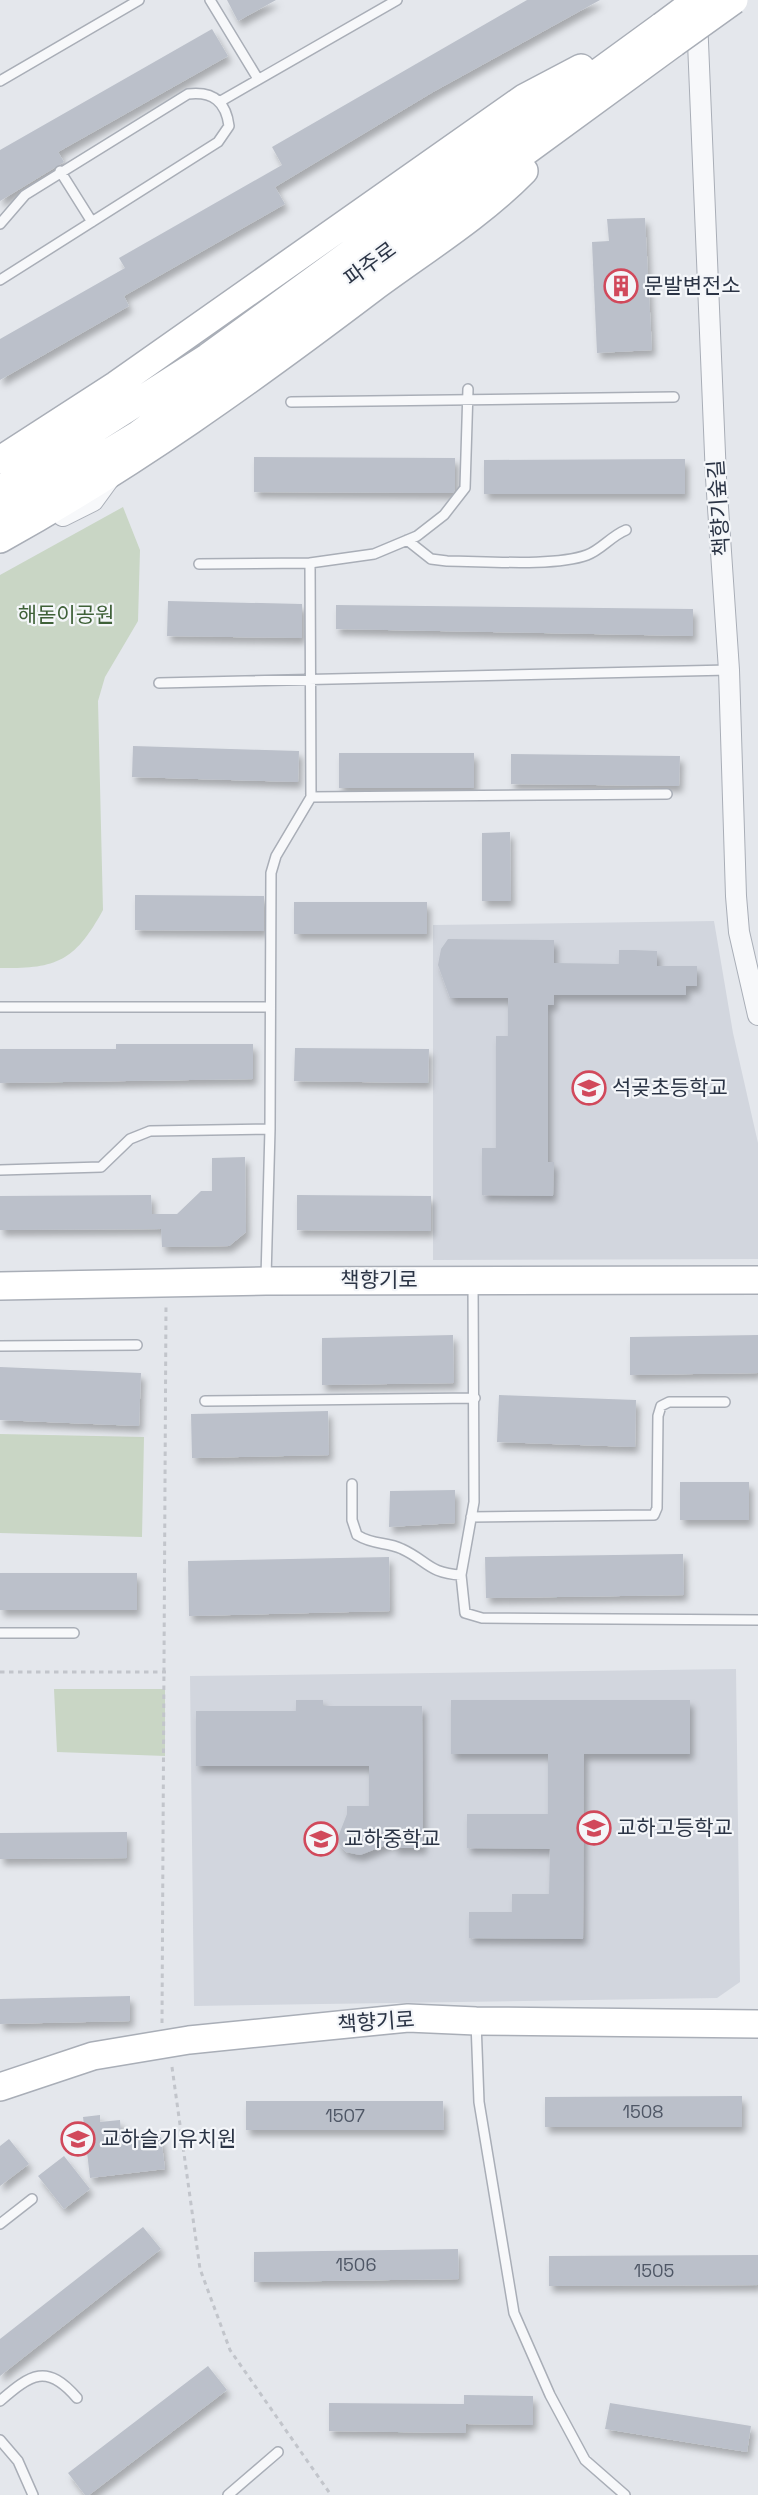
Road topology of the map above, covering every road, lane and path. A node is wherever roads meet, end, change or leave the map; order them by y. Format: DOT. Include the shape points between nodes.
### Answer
graph roads {
  1 [pos="139,0"];
  2 [pos="210,0"];
  3 [pos="397,0"];
  4 [pos="697,0"];
  5 [pos="734,0"];
  6 [pos="668,35"];
  7 [pos="258,79"];
  8 [pos="0,81"];
  9 [pos="604,93"];
  10 [pos="220,101"];
  11 [pos="60,171"];
  12 [pos="92,222"];
  13 [pos="0,224"];
  14 [pos="0,280"];
  15 [pos="468,389"];
  16 [pos="674,397"];
  17 [pos="468,401"];
  18 [pos="291,402"];
  19 [pos="0,460"];
  20 [pos="114,473"];
  21 [pos="0,490"];
  22 [pos="0,518"];
  23 [pos="626,530"];
  24 [pos="0,539"];
  25 [pos="407,540"];
  26 [pos="0,550"];
  27 [pos="310,563"];
  28 [pos="200,564"];
  29 [pos="729,670"];
  30 [pos="310,677"];
  31 [pos="159,683"];
  32 [pos="668,794"];
  33 [pos="311,797"];
  34 [pos="0,1007"];
  35 [pos="270,1007"];
  36 [pos="758,1015"];
  37 [pos="270,1129"];
  38 [pos="0,1170"];
  39 [pos="473,1280"];
  40 [pos="266,1281"];
  41 [pos="758,1281"];
  42 [pos="166,1282"];
  43 [pos="0,1286"];
  44 [pos="137,1345"];
  45 [pos="0,1346"];
  46 [pos="475,1398"];
  47 [pos="205,1401"];
  48 [pos="725,1402"];
  49 [pos="352,1484"];
  50 [pos="471,1517"];
  51 [pos="461,1575"];
  52 [pos="758,1620"];
  53 [pos="0,1633"];
  54 [pos="74,1633"];
  55 [pos="0,1672"];
  56 [pos="166,1672"];
  57 [pos="476,2021"];
  58 [pos="162,2023"];
  59 [pos="758,2024"];
  60 [pos="172,2067"];
  61 [pos="0,2087"];
  62 [pos="33,2199"];
  63 [pos="0,2224"];
  64 [pos="77,2398"];
  65 [pos="0,2401"];
  66 [pos="0,2440"];
  67 [pos="278,2452"];
  68 [pos="33,2495"];
  69 [pos="228,2495"];
  70 [pos="331,2495"];
  71 [pos="625,2495"];
  1 -- 8 [label="lane"];
  2 -- 7 [label="lane"];
  3 -- 7 [label="lane"];
  4 -- 6 [label="main road, 파주로, bridge"];
  4 -- 29 [label="street, 책향기숲길" via="716,466"];
  5 -- 6 [label="main road, 파주로, bridge"];
  6 -- 9 [label="main road, 파주로"];
  6 -- 19 [label="main road" via="524,98 116,385"];
  6 -- 21 [label="main road, 파주로" via="208,357"];
  7 -- 10 [label="lane"];
  9 -- 20 [label="main road" via="513,183 316,331"];
  9 -- 22 [label="main road, 파주로" via="139,434"];
  10 -- 11 [label="lane" via="200,92 188,94"];
  10 -- 12 [label="lane" via="227,111 229,126 218,142"];
  11 -- 12 [label="lane"];
  11 -- 13 [label="lane" via="25,195"];
  12 -- 14 [label="lane"];
  15 -- 17 [label="lane"];
  16 -- 17 [label="lane"];
  17 -- 18 [label="lane"];
  17 -- 25 [label="lane" via="465,488 444,515"];
  20 -- 24 [label="main road"];
  20 -- 26 [label="street" via="93,501"];
  23 -- 25 [label="lane" via="614,534 590,554 570,560 447,561 431,559"];
  25 -- 27 [label="lane" via="374,554"];
  27 -- 28 [label="lane"];
  27 -- 30 [label="lane"];
  29 -- 30 [label="lane"];
  29 -- 36 [label="street, 책향기숲길" via="738,914"];
  30 -- 31 [label="lane"];
  30 -- 33 [label="lane"];
  32 -- 33 [label="lane"];
  33 -- 35 [label="lane" via="276,856 271,873"];
  34 -- 35 [label="lane"];
  35 -- 37 [label="lane"];
  37 -- 38 [label="lane" via="150,1131 130,1139 101,1167"];
  37 -- 40 [label="lane"];
  39 -- 40 [label="main road, 책향기로"];
  39 -- 41 [label="main road, 책향기로"];
  39 -- 46 [label="lane"];
  40 -- 42 [label="main road, 책향기로"];
  42 -- 43 [label="main road, 책향기로"];
  42 -- 56 [label="path"];
  44 -- 45 [label="lane"];
  46 -- 47 [label="lane"];
  46 -- 50 [label="lane"];
  48 -- 50 [label="lane" via="669,1402 661,1406 654,1515"];
  49 -- 51 [label="lane" via="352,1520 357,1535 371,1544 403,1549 442,1574"];
  50 -- 51 [label="lane"];
  51 -- 52 [label="lane" via="465,1613 482,1618"];
  53 -- 54 [label="lane"];
  55 -- 56 [label="path"];
  56 -- 58 [label="path"];
  57 -- 59 [label="main road, 책향기로"];
  57 -- 61 [label="main road, 책향기로" via="408,2018 189,2040 93,2056"];
  57 -- 71 [label="lane" via="479,2102 514,2313 550,2395 585,2460"];
  60 -- 70 [label="path" via="200,2269 226,2340"];
  62 -- 63 [label="lane"];
  64 -- 65 [label="lane" via="64,2383 39,2374"];
  66 -- 68 [label="lane" via="18,2461"];
  67 -- 69 [label="lane"];
}
